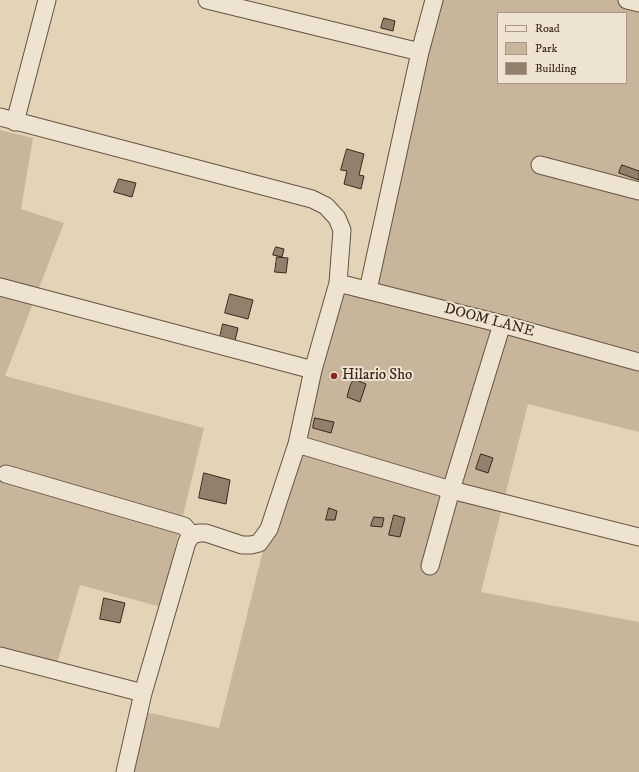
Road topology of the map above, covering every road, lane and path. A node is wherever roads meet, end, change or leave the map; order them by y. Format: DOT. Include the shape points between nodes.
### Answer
graph roads {
  1 [pos="47,0"];
  2 [pos="207,0"];
  3 [pos="434,0"];
  4 [pos="626,0"];
  5 [pos="639,3"];
  6 [pos="420,52"];
  7 [pos="8,119"];
  8 [pos="540,166"];
  9 [pos="639,191"];
  10 [pos="338,283"];
  11 [pos="0,286"];
  12 [pos="368,290"];
  13 [pos="502,324"];
  14 [pos="639,362"];
  15 [pos="313,370"];
  16 [pos="297,444"];
  17 [pos="6,474"];
  18 [pos="451,490"];
  19 [pos="192,535"];
  20 [pos="639,537"];
  21 [pos="430,566"];
  22 [pos="0,656"];
  23 [pos="143,693"];
  24 [pos="125,772"];
  1 -- 7 [label="street"];
  2 -- 6 [label="street"];
  3 -- 6 [label="street"];
  4 -- 5 [label="street"];
  6 -- 12 [label="street"];
  7 -- 10 [label="street" via="312,199 326,206 337,218 342,230"];
  8 -- 9 [label="street"];
  10 -- 12 [label="street, DOOM LANE"];
  10 -- 15 [label="street"];
  11 -- 15 [label="street"];
  12 -- 13 [label="street, DOOM LANE"];
  13 -- 14 [label="street, DOOM LANE"];
  13 -- 18 [label="street"];
  15 -- 16 [label="street"];
  16 -- 18 [label="street"];
  16 -- 19 [label="street" via="269,530 259,543 242,545 206,533"];
  17 -- 19 [label="street" via="184,526"];
  18 -- 20 [label="street"];
  18 -- 21 [label="street"];
  19 -- 23 [label="street" via="187,542"];
  22 -- 23 [label="street"];
  23 -- 24 [label="street"];
}
